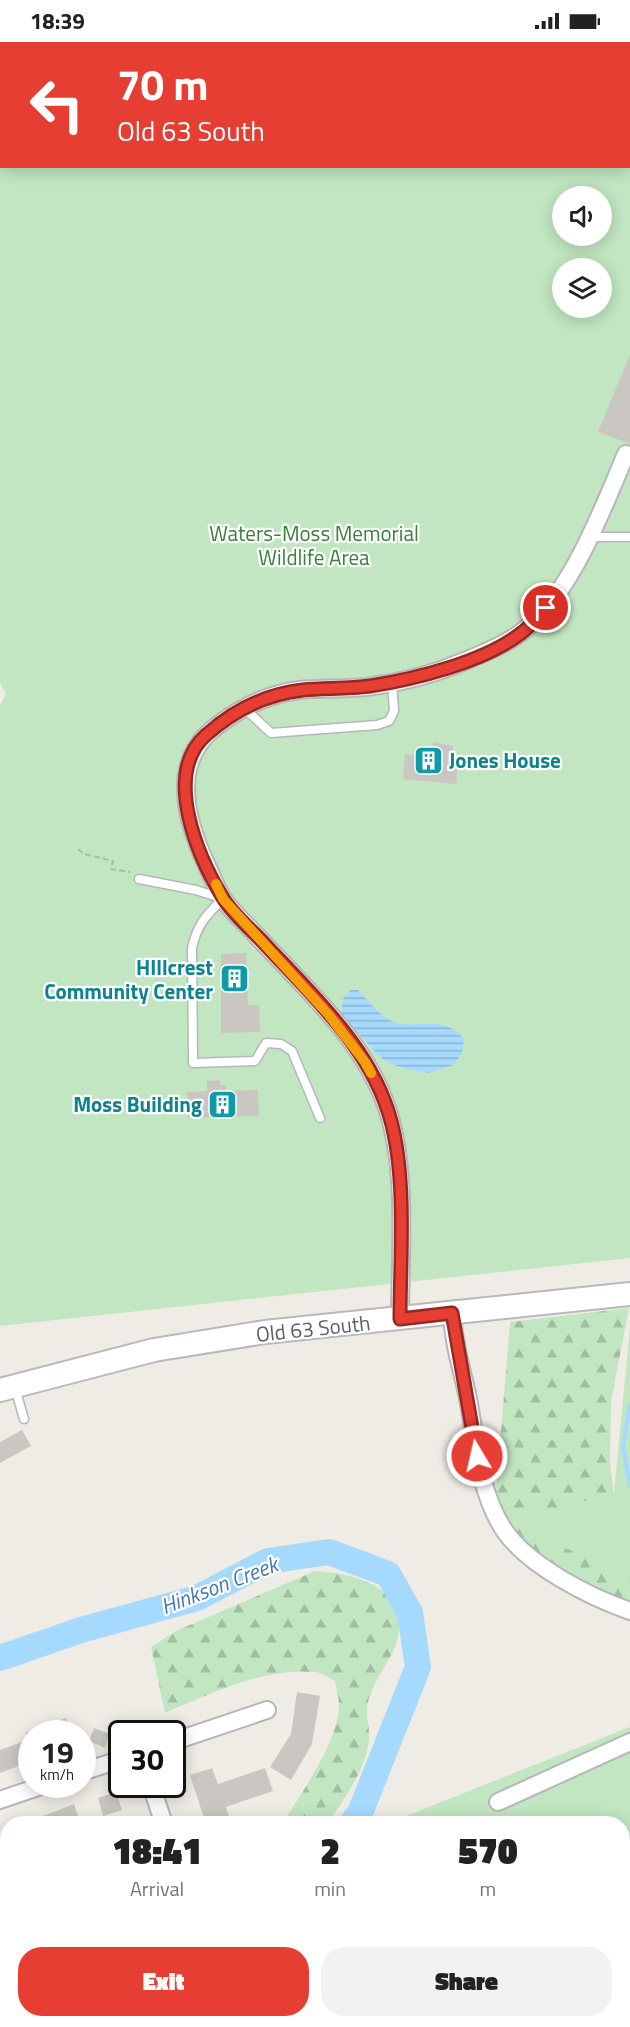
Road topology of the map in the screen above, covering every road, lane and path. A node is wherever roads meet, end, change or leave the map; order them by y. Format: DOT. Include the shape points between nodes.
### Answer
graph roads {
  1 [pos="628,455"];
  2 [pos="590,537"];
  3 [pos="630,537"];
  4 [pos="392,682"];
  5 [pos="244,708"];
  6 [pos="78,849"];
  7 [pos="139,879"];
  8 [pos="223,899"];
  9 [pos="320,1118"];
  10 [pos="620,1296"];
  11 [pos="452,1313"];
  12 [pos="400,1319"];
  13 [pos="7,1388"];
  14 [pos="24,1419"];
  15 [pos="630,1611"];
  16 [pos="267,1710"];
  17 [pos="186,1737"];
  18 [pos="630,1742"];
  19 [pos="18,1794"];
  20 [pos="155,1798"];
  21 [pos="0,1800"];
  22 [pos="498,1802"];
  23 [pos="161,1816"];
  1 -- 2 [label="street"];
  2 -- 3 [label="lane"];
  2 -- 4 [label="street" via="546,608 520,634 453,666"];
  4 -- 5 [label="street" via="285,692"];
  4 -- 5 [label="lane" via="394,711 389,721 377,725 271,733"];
  5 -- 8 [label="street" via="203,738 190,759 185,781 185,804 192,829"];
  6 -- 7 [label="path" via="113,861 111,869 132,873"];
  7 -- 8 [label="lane"];
  8 -- 9 [label="lane" via="205,916 192,948 193,1063 255,1061 266,1043 281,1044 292,1051"];
  8 -- 12 [label="street" via="328,1014 365,1062 387,1108 397,1149"];
  10 -- 11 [label="main road, Old 63 South"];
  11 -- 12 [label="main road, Old 63 South"];
  11 -- 15 [label="street" via="477,1456 504,1531 522,1550 553,1572 605,1602"];
  12 -- 13 [label="main road, Old 63 South" via="265,1332 154,1350"];
  13 -- 14 [label="lane"];
  16 -- 17 [label="street"];
  18 -- 22 [label="street"];
  19 -- 21 [label="street"];
  20 -- 23 [label="street"];
}
